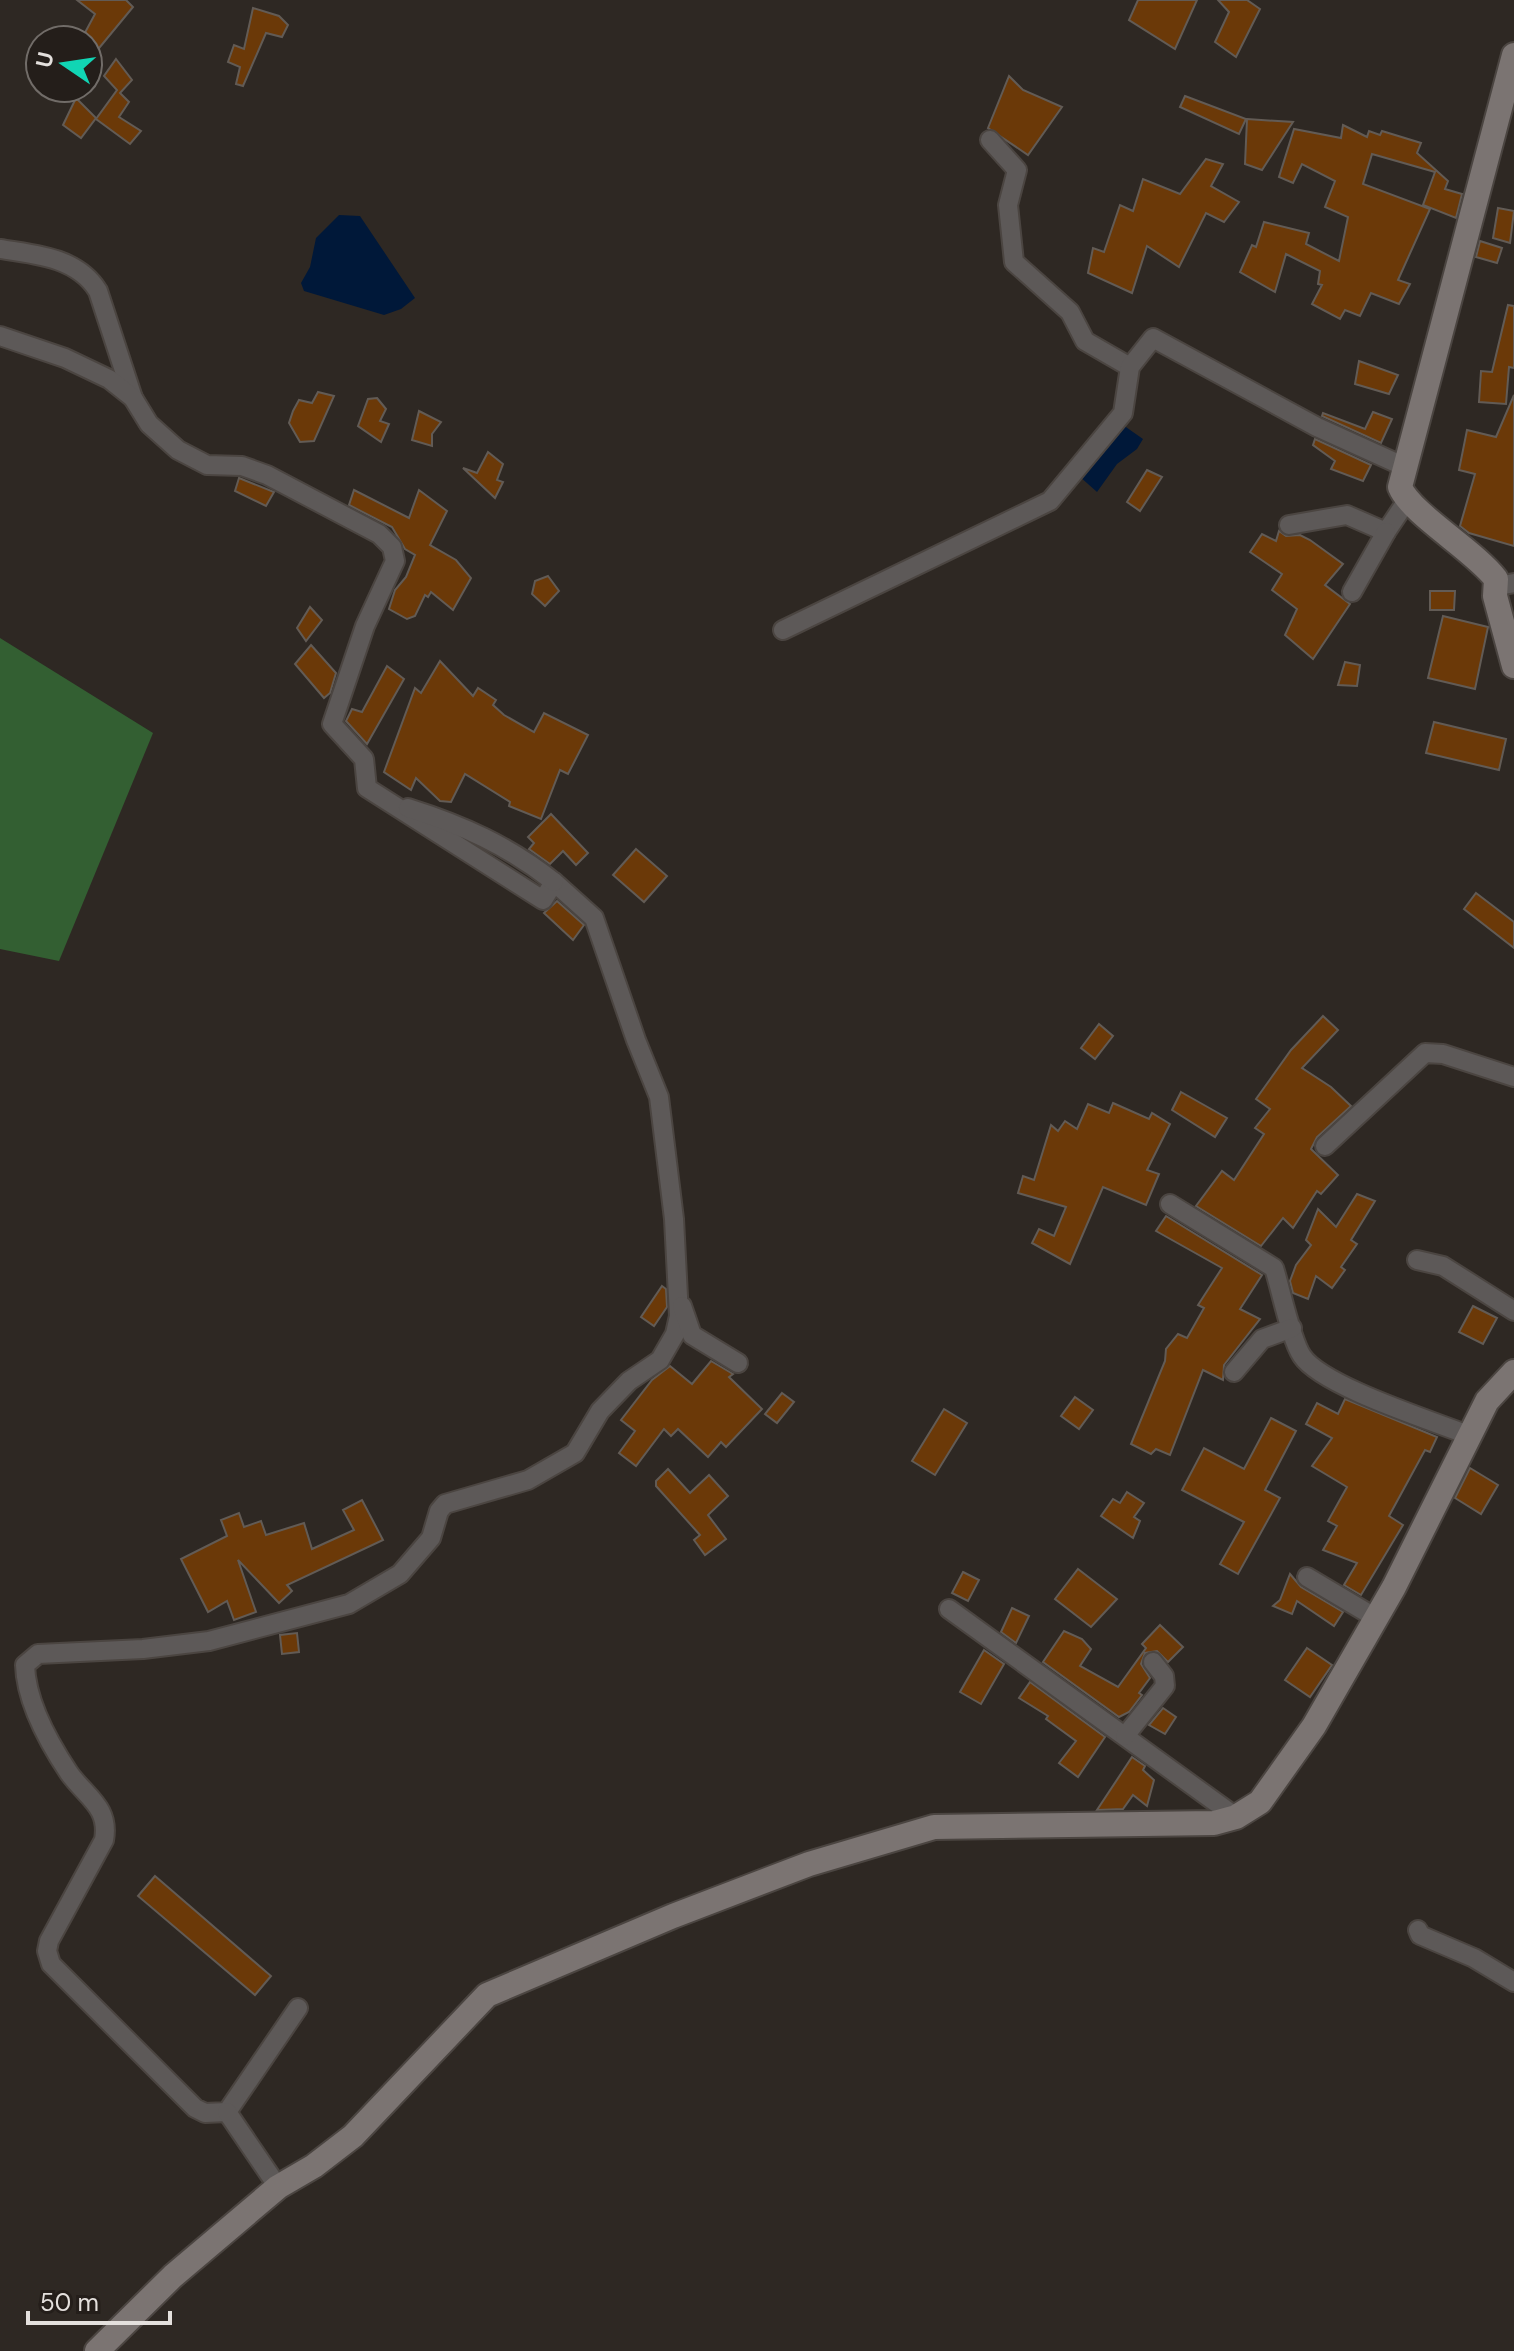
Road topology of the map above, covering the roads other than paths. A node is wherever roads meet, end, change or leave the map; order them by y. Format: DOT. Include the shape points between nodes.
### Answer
graph roads {
  1 [pos="1514,55"];
  2 [pos="990,140"];
  3 [pos="0,249"];
  4 [pos="0,336"];
  5 [pos="1130,367"];
  6 [pos="133,398"];
  7 [pos="1403,466"];
  8 [pos="1408,499"];
  9 [pos="1289,525"];
  10 [pos="1386,532"];
  11 [pos="1506,585"];
  12 [pos="1352,592"];
  13 [pos="783,630"];
  14 [pos="1514,666"];
  15 [pos="385,800"];
  16 [pos="554,882"];
  17 [pos="1514,1077"];
  18 [pos="1325,1146"];
  19 [pos="1170,1204"];
  20 [pos="1417,1260"];
  21 [pos="679,1300"];
  22 [pos="1514,1311"];
  23 [pos="1292,1328"];
  24 [pos="738,1363"];
  25 [pos="1234,1372"];
  26 [pos="1514,1372"];
  27 [pos="1468,1435"];
  28 [pos="1307,1577"];
  29 [pos="949,1609"];
  30 [pos="1376,1618"];
  31 [pos="1153,1662"];
  32 [pos="1125,1736"];
  33 [pos="1236,1817"];
  34 [pos="1418,1930"];
  35 [pos="1514,1982"];
  36 [pos="298,2008"];
  37 [pos="227,2112"];
  38 [pos="278,2187"];
  39 [pos="97,2351"];
  1 -- 7 [label="street"];
  2 -- 5 [label="street" via="1017,170 1008,205 1014,262 1070,312 1085,341"];
  3 -- 6 [label="street" via="42,255 90,279"];
  4 -- 6 [label="street" via="65,358 109,379"];
  5 -- 7 [label="street" via="1149,341 1157,339 1317,427"];
  5 -- 13 [label="street" via="1123,413 1050,501"];
  6 -- 15 [label="street" via="149,424 178,450 207,465 242,466 267,475 379,534 392,547 395,561 365,626 332,724 364,759 367,788"];
  7 -- 8 [label="street" via="1400,487"];
  8 -- 10 [label="street"];
  8 -- 11 [label="street"];
  9 -- 10 [label="street" via="1347,515"];
  10 -- 12 [label="street"];
  11 -- 14 [label="street" via="1495,596"];
  15 -- 16 [label="street" via="463,826 523,858"];
  15 -- 16 [label="street" via="543,900"];
  16 -- 21 [label="street" via="594,918 659,1097"];
  17 -- 18 [label="street" via="1425,1053"];
  19 -- 23 [label="street" via="1274,1268"];
  20 -- 22 [label="street" via="1443,1266"];
  21 -- 24 [label="street" via="692,1335"];
  21 -- 37 [label="street" via="675,1334 660,1360 629,1381 600,1411 575,1453 528,1480 445,1504 431,1538 400,1574 349,1604 209,1641 38,1654 25,1665 26,1683 45,1731 70,1775 97,1803 106,1825 104,1840 49,1941 51,1964 195,2108"];
  23 -- 25 [label="street" via="1262,1339"];
  23 -- 27 [label="street" via="1301,1355 1320,1374"];
  26 -- 27 [label="street" via="1487,1401"];
  27 -- 30 [label="street"];
  28 -- 30 [label="street"];
  29 -- 32 [label="street"];
  30 -- 33 [label="street" via="1260,1802"];
  31 -- 32 [label="street" via="1165,1686"];
  32 -- 33 [label="street"];
  33 -- 38 [label="street" via="1214,1823 934,1827 809,1864 673,1916 487,1995 353,2136"];
  34 -- 35 [label="street"];
  36 -- 37 [label="street"];
  37 -- 38 [label="street"];
  38 -- 39 [label="street" via="173,2276"];
}
